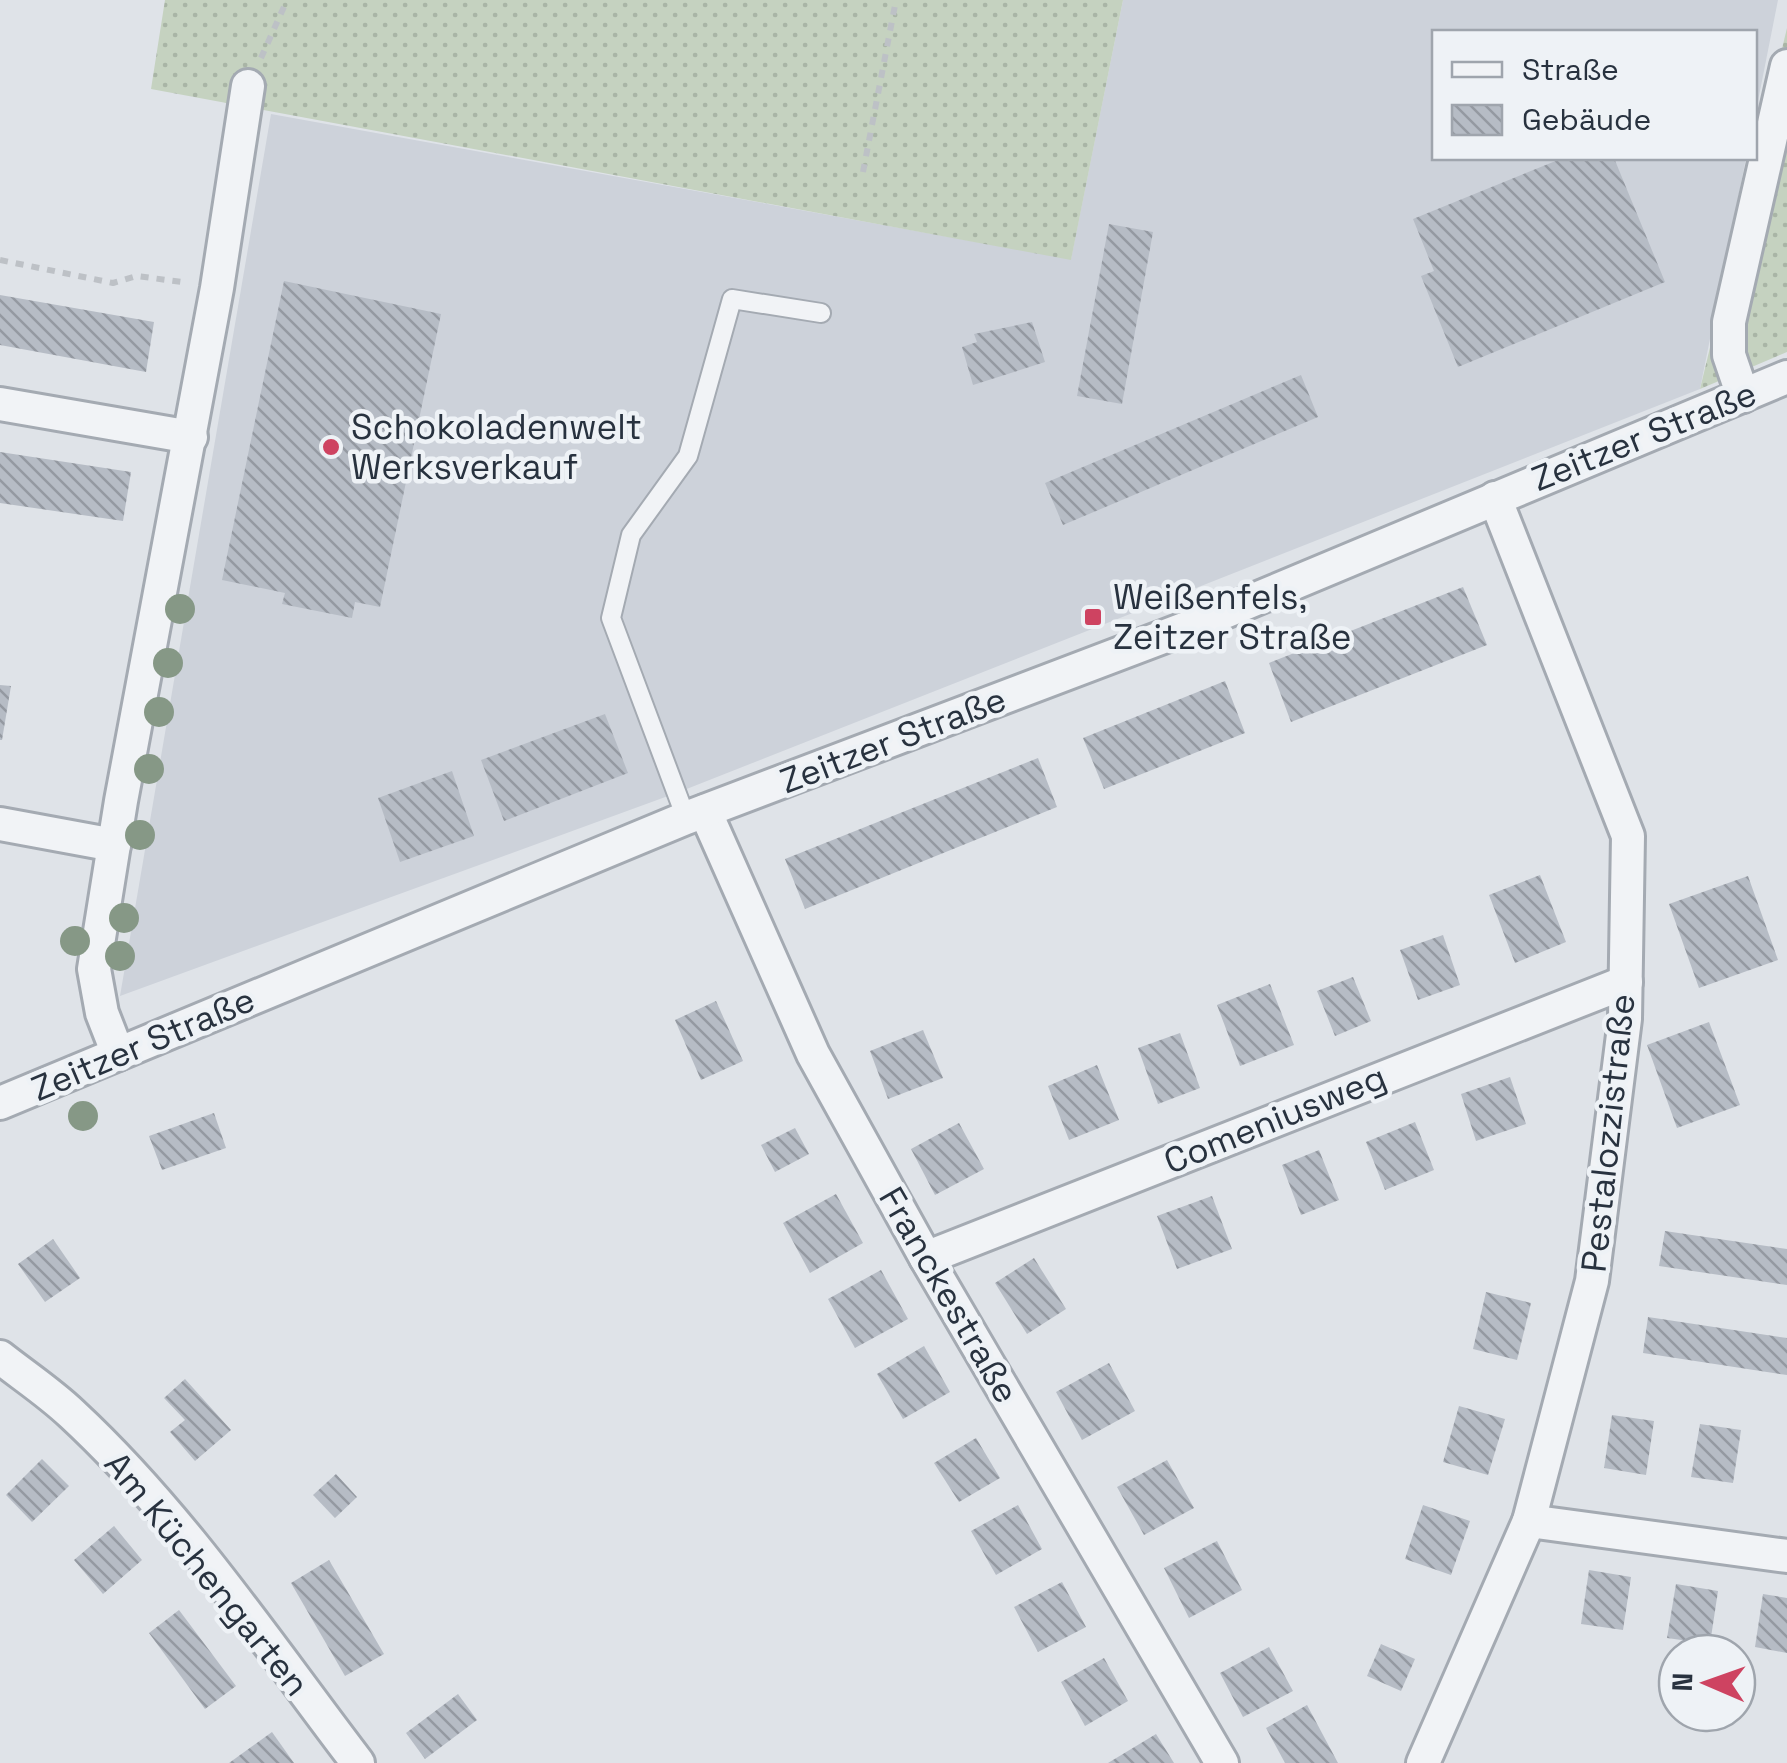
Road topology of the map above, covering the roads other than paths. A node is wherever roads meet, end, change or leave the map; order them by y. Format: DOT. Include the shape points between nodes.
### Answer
graph roads {
  1 [pos="1787,66"];
  2 [pos="248,86"];
  3 [pos="821,313"];
  4 [pos="1787,378"];
  5 [pos="1744,396"];
  6 [pos="0,404"];
  7 [pos="191,437"];
  8 [pos="1495,498"];
  9 [pos="696,815"];
  10 [pos="0,824"];
  11 [pos="114,844"];
  12 [pos="1626,982"];
  13 [pos="118,1054"];
  14 [pos="0,1103"];
  15 [pos="926,1258"];
  16 [pos="0,1357"];
  17 [pos="1529,1521"];
  18 [pos="1787,1556"];
  19 [pos="358,1763"];
  20 [pos="1222,1763"];
  21 [pos="1422,1763"];
  1 -- 5 [label="street" via="1729,322 1729,355"];
  2 -- 7 [label="street"];
  3 -- 9 [label="lane" via="732,299 688,456 627,546 611,618"];
  4 -- 5 [label="street, Zeitzer Straße"];
  5 -- 8 [label="street, Zeitzer Straße"];
  6 -- 7 [label="street"];
  7 -- 11 [label="street"];
  8 -- 9 [label="street, Zeitzer Straße" via="1166,636"];
  8 -- 12 [label="street, Pestalozzistraße" via="1628,836"];
  9 -- 13 [label="street, Zeitzer Straße"];
  9 -- 15 [label="street, Franckestraße" via="813,1054"];
  10 -- 11 [label="street"];
  11 -- 13 [label="street" via="94,969"];
  12 -- 15 [label="street, Comeniusweg"];
  12 -- 17 [label="street, Pestalozzistraße" via="1592,1281"];
  13 -- 14 [label="street, Zeitzer Straße"];
  15 -- 20 [label="street, Franckestraße"];
  16 -- 19 [label="street, Am Küchengarten" via="70,1412 135,1477"];
  17 -- 18 [label="street"];
  17 -- 21 [label="street, Pestalozzistraße"];
}
